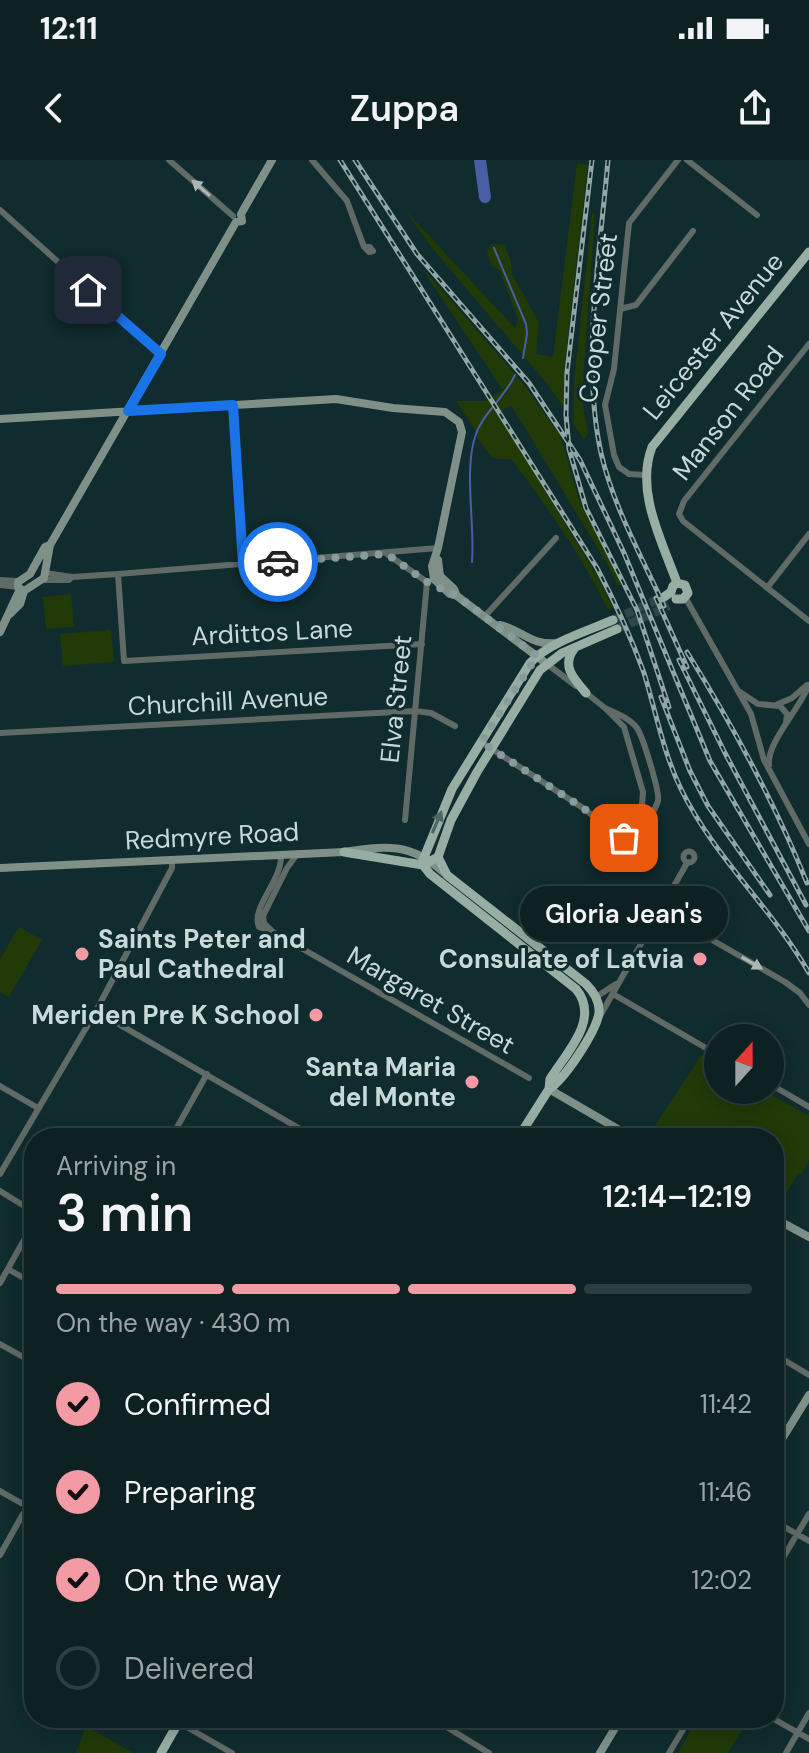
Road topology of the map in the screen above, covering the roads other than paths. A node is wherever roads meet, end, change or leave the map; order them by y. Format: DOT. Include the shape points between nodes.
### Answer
graph roads {
  1 [pos="169,160"];
  2 [pos="272,160"];
  3 [pos="312,160"];
  4 [pos="678,160"];
  5 [pos="687,160"];
  6 [pos="0,211"];
  7 [pos="757,215"];
  8 [pos="237,217"];
  9 [pos="693,231"];
  10 [pos="364,247"];
  11 [pos="808,254"];
  12 [pos="620,309"];
  13 [pos="809,344"];
  14 [pos="161,354"];
  15 [pos="233,405"];
  16 [pos="128,411"];
  17 [pos="0,419"];
  18 [pos="645,475"];
  19 [pos="809,534"];
  20 [pos="556,538"];
  21 [pos="438,548"];
  22 [pos="387,554"];
  23 [pos="243,565"];
  24 [pos="42,573"];
  25 [pos="118,574"];
  26 [pos="427,582"];
  27 [pos="0,583"];
  28 [pos="677,583"];
  29 [pos="20,587"];
  30 [pos="767,588"];
  31 [pos="444,590"];
  32 [pos="457,596"];
  33 [pos="673,598"];
  34 [pos="485,616"];
  35 [pos="809,621"];
  36 [pos="495,625"];
  37 [pos="0,632"];
  38 [pos="564,642"];
  39 [pos="422,644"];
  40 [pos="577,647"];
  41 [pos="537,656"];
  42 [pos="547,664"];
  43 [pos="733,682"];
  44 [pos="809,684"];
  45 [pos="586,693"];
  46 [pos="758,704"];
  47 [pos="778,704"];
  48 [pos="605,708"];
  49 [pos="415,711"];
  50 [pos="751,714"];
  51 [pos="786,723"];
  52 [pos="455,726"];
  53 [pos="0,733"];
  54 [pos="760,740"];
  55 [pos="774,741"];
  56 [pos="481,742"];
  57 [pos="491,748"];
  58 [pos="769,769"];
  59 [pos="658,793"];
  60 [pos="644,796"];
  61 [pos="405,820"];
  62 [pos="606,824"];
  63 [pos="809,844"];
  64 [pos="344,852"];
  65 [pos="298,853"];
  66 [pos="284,854"];
  67 [pos="172,860"];
  68 [pos="429,860"];
  69 [pos="687,863"];
  70 [pos="410,864"];
  71 [pos="0,868"];
  72 [pos="287,868"];
  73 [pos="430,874"];
  74 [pos="660,910"];
  75 [pos="273,932"];
  76 [pos="616,984"];
  77 [pos="613,994"];
  78 [pos="596,997"];
  79 [pos="809,1005"];
  80 [pos="96,1011"];
  81 [pos="597,1021"];
  82 [pos="580,1031"];
  83 [pos="704,1047"];
  84 [pos="207,1074"];
  85 [pos="529,1078"];
  86 [pos="0,1086"];
  87 [pos="549,1089"];
  88 [pos="784,1092"];
  89 [pos="809,1107"];
  90 [pos="38,1108"];
  91 [pos="26,1128"];
  92 [pos="177,1128"];
  93 [pos="299,1128"];
  94 [pos="524,1128"];
  95 [pos="616,1128"];
  96 [pos="24,1132"];
  97 [pos="0,1174"];
  98 [pos="0,1191"];
  99 [pos="24,1205"];
  100 [pos="784,1223"];
  101 [pos="809,1237"];
  102 [pos="24,1240"];
  103 [pos="8,1269"];
  104 [pos="24,1278"];
  105 [pos="0,1283"];
  106 [pos="0,1344"];
  107 [pos="24,1357"];
  108 [pos="784,1360"];
  109 [pos="809,1375"];
  110 [pos="809,1395"];
  111 [pos="784,1436"];
  112 [pos="0,1491"];
  113 [pos="24,1502"];
  114 [pos="21,1503"];
  115 [pos="23,1514"];
  116 [pos="809,1514"];
  117 [pos="784,1527"];
  118 [pos="797,1534"];
  119 [pos="809,1541"];
  120 [pos="0,1555"];
  121 [pos="784,1556"];
  122 [pos="809,1713"];
  123 [pos="784,1724"];
  124 [pos="175,1728"];
  125 [pos="193,1728"];
  126 [pos="448,1728"];
  127 [pos="615,1728"];
  128 [pos="684,1728"];
  129 [pos="798,1732"];
  130 [pos="809,1739"];
  131 [pos="161,1753"];
  132 [pos="232,1753"];
  133 [pos="489,1753"];
  134 [pos="600,1753"];
  135 [pos="669,1753"];
  136 [pos="786,1753"];
  8 -- 1 [label="street, one-way"];
  2 -- 8 [label="main road"];
  3 -- 10 [label="street" via="347,201"];
  4 -- 12 [label="street, Cooper Street" via="629,223"];
  5 -- 7 [label="street"];
  6 -- 14 [label="street"];
  8 -- 14 [label="main road"];
  9 -- 12 [label="street" via="636,305"];
  11 -- 18 [label="main road, Leicester Avenue" via="657,439"];
  12 -- 18 [label="street, Cooper Street" via="605,415 619,467"];
  13 -- 30 [label="street, Manson Road" via="680,508 683,521"];
  14 -- 16 [label="main road"];
  15 -- 16 [label="main road"];
  15 -- 21 [label="main road" via="336,399 451,414 459,422 461,440"];
  15 -- 23 [label="street"];
  16 -- 17 [label="main road"];
  16 -- 24 [label="main road" via="45,547"];
  18 -- 28 [label="main road"];
  19 -- 30 [label="street"];
  20 -- 34 [label="street"];
  21 -- 22 [label="street"];
  21 -- 31 [label="main road" via="433,573"];
  21 -- 32 [label="main road" via="438,572"];
  22 -- 23 [label="street"];
  22 -- 26 [label="street"];
  23 -- 25 [label="street"];
  24 -- 25 [label="street" via="69,580"];
  24 -- 29 [label="main road"];
  24 -- 29 [label="main road" via="29,576"];
  25 -- 39 [label="street, Ardittos Lane" via="124,661"];
  26 -- 31 [label="main road"];
  26 -- 39 [label="street, Elva Street"];
  27 -- 29 [label="street"];
  28 -- 33 [label="main road"];
  28 -- 33 [label="main road" via="687,587"];
  29 -- 37 [label="main road" via="20,604"];
  30 -- 35 [label="street"];
  31 -- 32 [label="main road"];
  32 -- 34 [label="main road"];
  33 -- 43 [label="street"];
  34 -- 36 [label="main road"];
  36 -- 38 [label="main road" via="536,643"];
  36 -- 41 [label="main road"];
  38 -- 40 [label="main road" via="615,624"];
  38 -- 41 [label="main road"];
  39 -- 49 [label="street, Elva Street"];
  40 -- 42 [label="main road"];
  40 -- 45 [label="main road" via="568,666"];
  41 -- 42 [label="main road"];
  41 -- 56 [label="main road"];
  42 -- 45 [label="street"];
  42 -- 57 [label="main road"];
  43 -- 46 [label="street"];
  43 -- 50 [label="street"];
  44 -- 47 [label="street"];
  44 -- 51 [label="street"];
  45 -- 48 [label="street"];
  46 -- 47 [label="street"];
  46 -- 50 [label="street"];
  47 -- 51 [label="street"];
  48 -- 59 [label="street" via="638,731"];
  48 -- 60 [label="street" via="627,733"];
  49 -- 52 [label="street, Churchill Avenue"];
  49 -- 53 [label="street, Churchill Avenue"];
  49 -- 61 [label="street, Elva Street"];
  50 -- 54 [label="street"];
  51 -- 55 [label="street"];
  54 -- 55 [label="street"];
  54 -- 58 [label="street"];
  55 -- 58 [label="street"];
  56 -- 57 [label="street"];
  68 -- 56 [label="main road, one-way" via="452,789"];
  57 -- 62 [label="street"];
  57 -- 68 [label="main road"];
  58 -- 63 [label="street"];
  59 -- 60 [label="street"];
  59 -- 62 [label="street" via="636,836 624,838"];
  60 -- 62 [label="street" via="629,825 621,829"];
  64 -- 65 [label="main road, Redmyre Road"];
  64 -- 68 [label="main road, Redmyre Road" via="400,847"];
  64 -- 70 [label="main road"];
  65 -- 66 [label="main road, Redmyre Road"];
  65 -- 72 [label="street"];
  66 -- 67 [label="main road, Redmyre Road"];
  66 -- 72 [label="street"];
  66 -- 75 [label="street" via="256,919 259,927"];
  67 -- 71 [label="main road, Redmyre Road"];
  67 -- 80 [label="street"];
  68 -- 70 [label="main road"];
  68 -- 73 [label="main road"];
  68 -- 78 [label="main road"];
  69 -- 74 [label="street"];
  70 -- 73 [label="main road"];
  72 -- 75 [label="street" via="263,916"];
  73 -- 82 [label="main road" via="576,989 587,1011"];
  74 -- 76 [label="street"];
  74 -- 79 [label="street, one-way" via="785,982"];
  75 -- 85 [label="street, Margaret Street"];
  76 -- 77 [label="street"];
  76 -- 78 [label="street"];
  77 -- 81 [label="street"];
  77 -- 83 [label="street"];
  78 -- 81 [label="main road"];
  78 -- 82 [label="main road"];
  80 -- 84 [label="street"];
  80 -- 90 [label="street"];
  81 -- 87 [label="main road"];
  82 -- 87 [label="main road"];
  84 -- 92 [label="street"];
  84 -- 93 [label="street"];
  86 -- 90 [label="street"];
  87 -- 94 [label="main road"];
  87 -- 95 [label="main road"];
  88 -- 89 [label="street"];
  90 -- 91 [label="street"];
  96 -- 97 [label="street"];
  98 -- 99 [label="street"];
  100 -- 101 [label="main road"];
  102 -- 103 [label="street"];
  103 -- 104 [label="street"];
  103 -- 105 [label="street"];
  106 -- 107 [label="street"];
  108 -- 109 [label="street"];
  110 -- 111 [label="main road"];
  112 -- 114 [label="street"];
  113 -- 114 [label="street"];
  114 -- 115 [label="street"];
  115 -- 120 [label="street"];
  116 -- 118 [label="street"];
  117 -- 118 [label="street"];
  118 -- 119 [label="street"];
  118 -- 121 [label="street"];
  122 -- 129 [label="street"];
  123 -- 129 [label="street"];
  124 -- 131 [label="main road"];
  125 -- 132 [label="street"];
  126 -- 133 [label="street"];
  127 -- 134 [label="main road"];
  128 -- 135 [label="street"];
  129 -- 130 [label="street"];
  129 -- 136 [label="street"];
}
